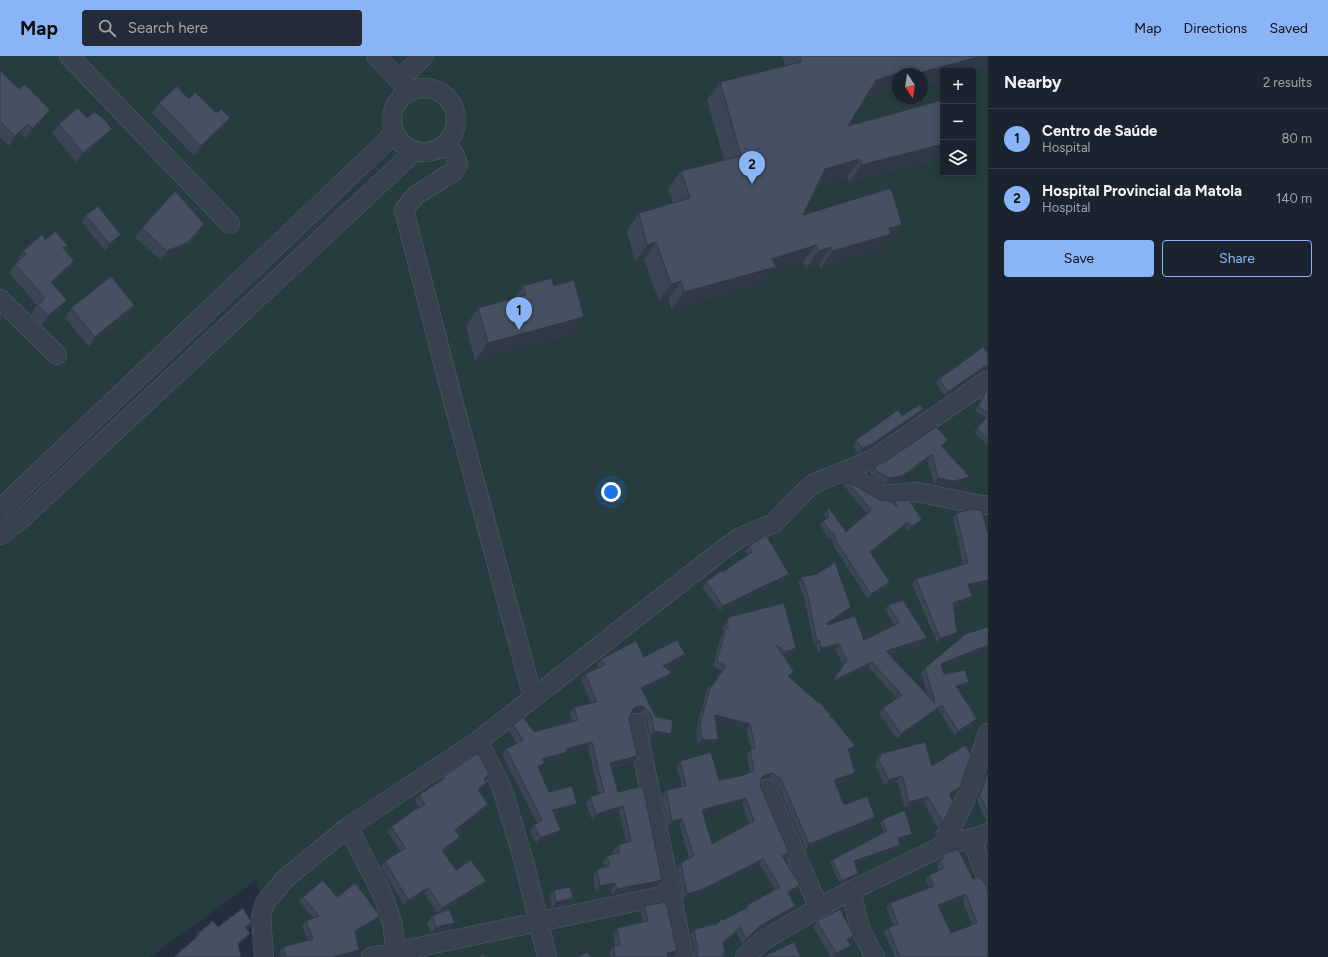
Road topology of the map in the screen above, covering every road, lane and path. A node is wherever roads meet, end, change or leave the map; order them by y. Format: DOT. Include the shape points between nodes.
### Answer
graph roads {
  1 [pos="69,56"];
  2 [pos="376,56"];
  3 [pos="424,56"];
  4 [pos="404,86"];
  5 [pos="395,133"];
  6 [pos="446,144"];
  7 [pos="415,151"];
  8 [pos="230,224"];
  9 [pos="0,299"];
  10 [pos="57,355"];
  11 [pos="988,380"];
  12 [pos="843,472"];
  13 [pos="988,505"];
  14 [pos="0,508"];
  15 [pos="0,535"];
  16 [pos="533,698"];
  17 [pos="636,723"];
  18 [pos="988,733"];
  19 [pos="478,741"];
  20 [pos="767,789"];
  21 [pos="348,827"];
  22 [pos="980,836"];
  23 [pos="943,846"];
  24 [pos="988,882"];
  25 [pos="851,890"];
  26 [pos="672,894"];
  27 [pos="819,908"];
  28 [pos="539,923"];
  29 [pos="396,952"];
  30 [pos="264,957"];
  31 [pos="371,957"];
  32 [pos="547,957"];
  33 [pos="684,957"];
  34 [pos="745,957"];
  35 [pos="875,957"];
  1 -- 8 [label="street"];
  2 -- 4 [label="street"];
  3 -- 4 [label="street"];
  4 -- 5 [label="street" via="402,97 393,114 392,124"];
  4 -- 6 [label="street" via="434,90 447,98 453,106 456,126"];
  5 -- 7 [label="street" via="403,144"];
  5 -- 14 [label="street"];
  6 -- 7 [label="street" via="436,150"];
  6 -- 16 [label="street" via="458,164 454,171 415,196 404,210"];
  7 -- 15 [label="street" via="19,521"];
  9 -- 10 [label="street"];
  11 -- 12 [label="street" via="874,459"];
  12 -- 13 [label="street" via="882,495 917,492"];
  12 -- 16 [label="street" via="807,489 774,523 739,538 725,548"];
  16 -- 19 [label="street"];
  17 -- 26 [label="street"];
  18 -- 23 [label="street" via="965,800"];
  19 -- 21 [label="street"];
  19 -- 28 [label="street" via="502,788"];
  20 -- 27 [label="street"];
  21 -- 29 [label="street" via="382,893 393,925"];
  21 -- 30 [label="street" via="285,879 265,903 261,916"];
  22 -- 23 [label="street"];
  22 -- 24 [label="street"];
  23 -- 25 [label="street"];
  25 -- 27 [label="street"];
  25 -- 35 [label="street" via="860,929"];
  26 -- 28 [label="street"];
  26 -- 33 [label="street"];
  27 -- 34 [label="street" via="762,941"];
  28 -- 29 [label="street"];
  28 -- 32 [label="street"];
  29 -- 31 [label="street"];
}
